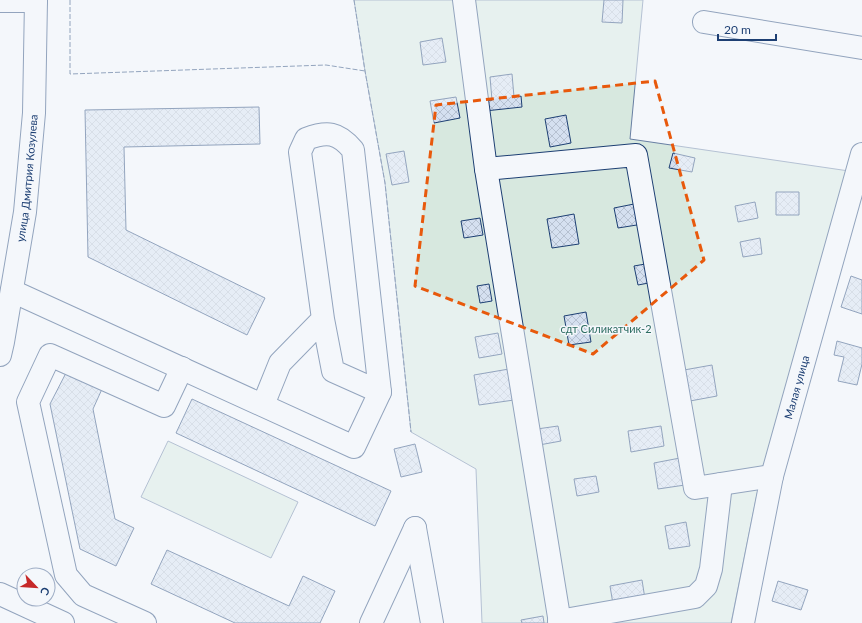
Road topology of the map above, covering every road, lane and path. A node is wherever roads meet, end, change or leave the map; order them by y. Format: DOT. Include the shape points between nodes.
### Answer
graph roads {
  1 [pos="464,0"];
  2 [pos="0,1"];
  3 [pos="36,1"];
  4 [pos="704,22"];
  5 [pos="862,48"];
  6 [pos="862,154"];
  7 [pos="486,169"];
  8 [pos="9,261"];
  9 [pos="12,291"];
  10 [pos="323,319"];
  11 [pos="0,355"];
  12 [pos="182,368"];
  13 [pos="380,392"];
  14 [pos="263,405"];
  15 [pos="772,476"];
  16 [pos="721,484"];
  17 [pos="0,594"];
  18 [pos="559,622"];
  19 [pos="63,623"];
  20 [pos="145,623"];
  21 [pos="370,623"];
  22 [pos="432,623"];
  23 [pos="743,623"];
  1 -- 7 [label="street"];
  2 -- 3 [label="street"];
  3 -- 8 [label="street, улица Дмитрия Козулева" via="34,114 25,212"];
  4 -- 5 [label="street"];
  6 -- 15 [label="street, Малая улица"];
  7 -- 16 [label="street" via="636,155 695,488"];
  7 -- 18 [label="street"];
  8 -- 9 [label="street, улица Дмитрия Козулева"];
  9 -- 11 [label="street, улица Дмитрия Козулева"];
  9 -- 12 [label="street"];
  10 -- 13 [label="street" via="333,371"];
  10 -- 13 [label="street" via="300,152 306,139 320,134 334,134 346,141 354,150"];
  10 -- 14 [label="street" via="280,362"];
  12 -- 14 [label="street"];
  12 -- 20 [label="street" via="164,406 50,355 28,402 66,575 83,595"];
  13 -- 14 [label="street" via="354,446"];
  15 -- 16 [label="street"];
  15 -- 23 [label="street, Малая улица"];
  16 -- 18 [label="street" via="711,569 706,586 695,597"];
  17 -- 19 [label="street"];
  21 -- 22 [label="street" via="415,528"];
}
